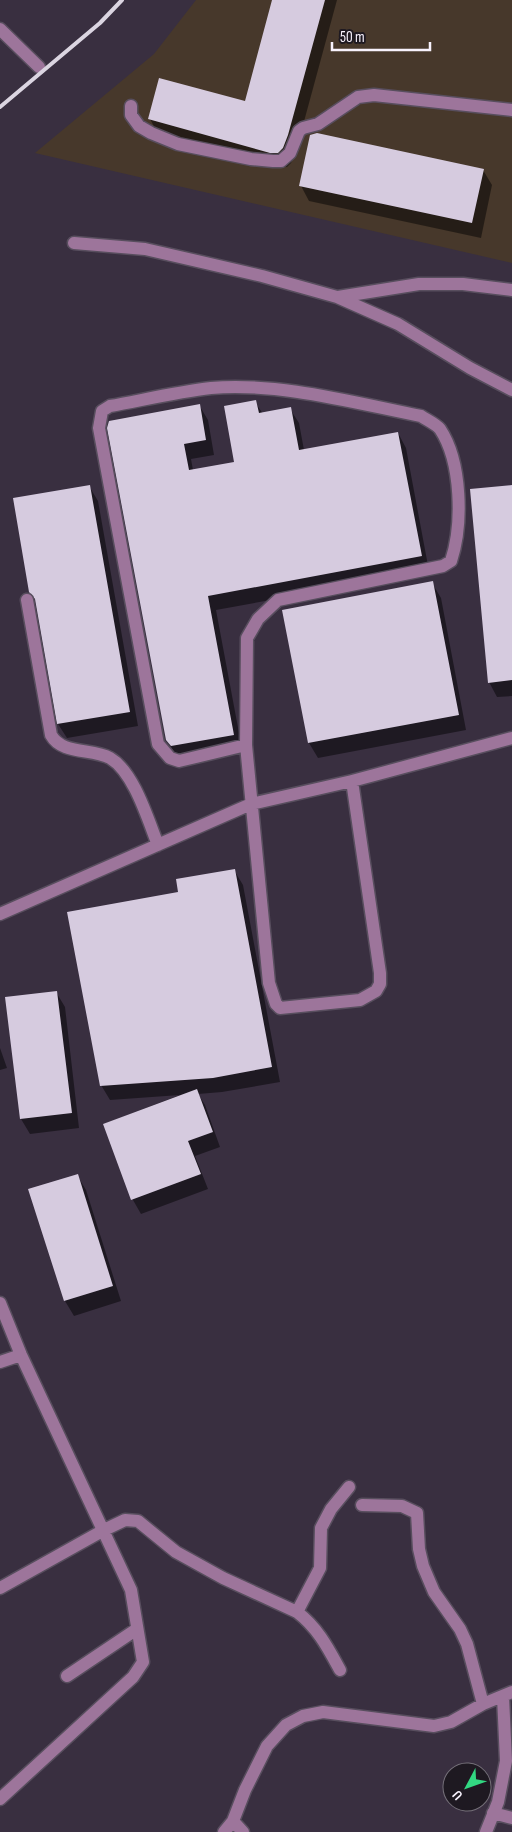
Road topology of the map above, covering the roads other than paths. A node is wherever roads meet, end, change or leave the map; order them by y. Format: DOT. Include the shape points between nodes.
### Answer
graph roads {
  1 [pos="0,29"];
  2 [pos="39,67"];
  3 [pos="131,106"];
  4 [pos="512,110"];
  5 [pos="74,243"];
  6 [pos="512,290"];
  7 [pos="337,297"];
  8 [pos="512,390"];
  9 [pos="27,600"];
  10 [pos="512,738"];
  11 [pos="246,745"];
  12 [pos="352,781"];
  13 [pos="251,804"];
  14 [pos="158,845"];
  15 [pos="0,914"];
  16 [pos="0,1303"];
  17 [pos="21,1355"];
  18 [pos="0,1362"];
  19 [pos="349,1487"];
  20 [pos="362,1505"];
  21 [pos="104,1530"];
  22 [pos="0,1588"];
  23 [pos="297,1612"];
  24 [pos="137,1628"];
  25 [pos="340,1670"];
  26 [pos="67,1676"];
  27 [pos="508,1695"];
  28 [pos="483,1704"];
  29 [pos="0,1799"];
  30 [pos="493,1813"];
  31 [pos="512,1818"];
  32 [pos="233,1821"];
  33 [pos="224,1832"];
  34 [pos="243,1832"];
  35 [pos="486,1832"];
  1 -- 2 [label="street"];
  3 -- 4 [label="street" via="131,115 139,126 178,144 273,161 281,161 290,153 303,128 318,124 358,97 374,95"];
  5 -- 7 [label="street" via="144,249"];
  6 -- 7 [label="street" via="463,284 419,284"];
  7 -- 8 [label="street" via="398,324"];
  9 -- 14 [label="street" via="51,735 59,744 111,758 118,765 137,792"];
  10 -- 12 [label="street"];
  11 -- 11 [label="street" via="179,761 170,758 158,744 99,428 102,411 110,406 212,388 250,388 289,391 421,416 438,427 455,470 458,508 451,561 443,566 278,600 258,618 247,638"];
  11 -- 13 [label="street"];
  12 -- 13 [label="street"];
  12 -- 13 [label="street" via="380,973 376,991 360,1000 280,1008 276,1004 269,983"];
  13 -- 14 [label="street"];
  14 -- 15 [label="street"];
  16 -- 17 [label="street"];
  17 -- 18 [label="street"];
  17 -- 21 [label="street"];
  19 -- 23 [label="street" via="321,1528 320,1568"];
  20 -- 28 [label="street" via="402,1506 417,1513 423,1566 434,1592 467,1644"];
  21 -- 22 [label="street"];
  21 -- 23 [label="street" via="125,1520 138,1521 176,1552 222,1578"];
  21 -- 24 [label="street" via="131,1590"];
  23 -- 25 [label="street" via="326,1644"];
  24 -- 26 [label="street"];
  24 -- 29 [label="street" via="143,1662 134,1677"];
  27 -- 28 [label="street"];
  27 -- 30 [label="street" via="506,1761"];
  28 -- 32 [label="street" via="451,1722 434,1726 324,1712 303,1716 286,1725 267,1746"];
  30 -- 31 [label="street"];
  30 -- 35 [label="street"];
  32 -- 33 [label="street"];
  32 -- 34 [label="street"];
}
